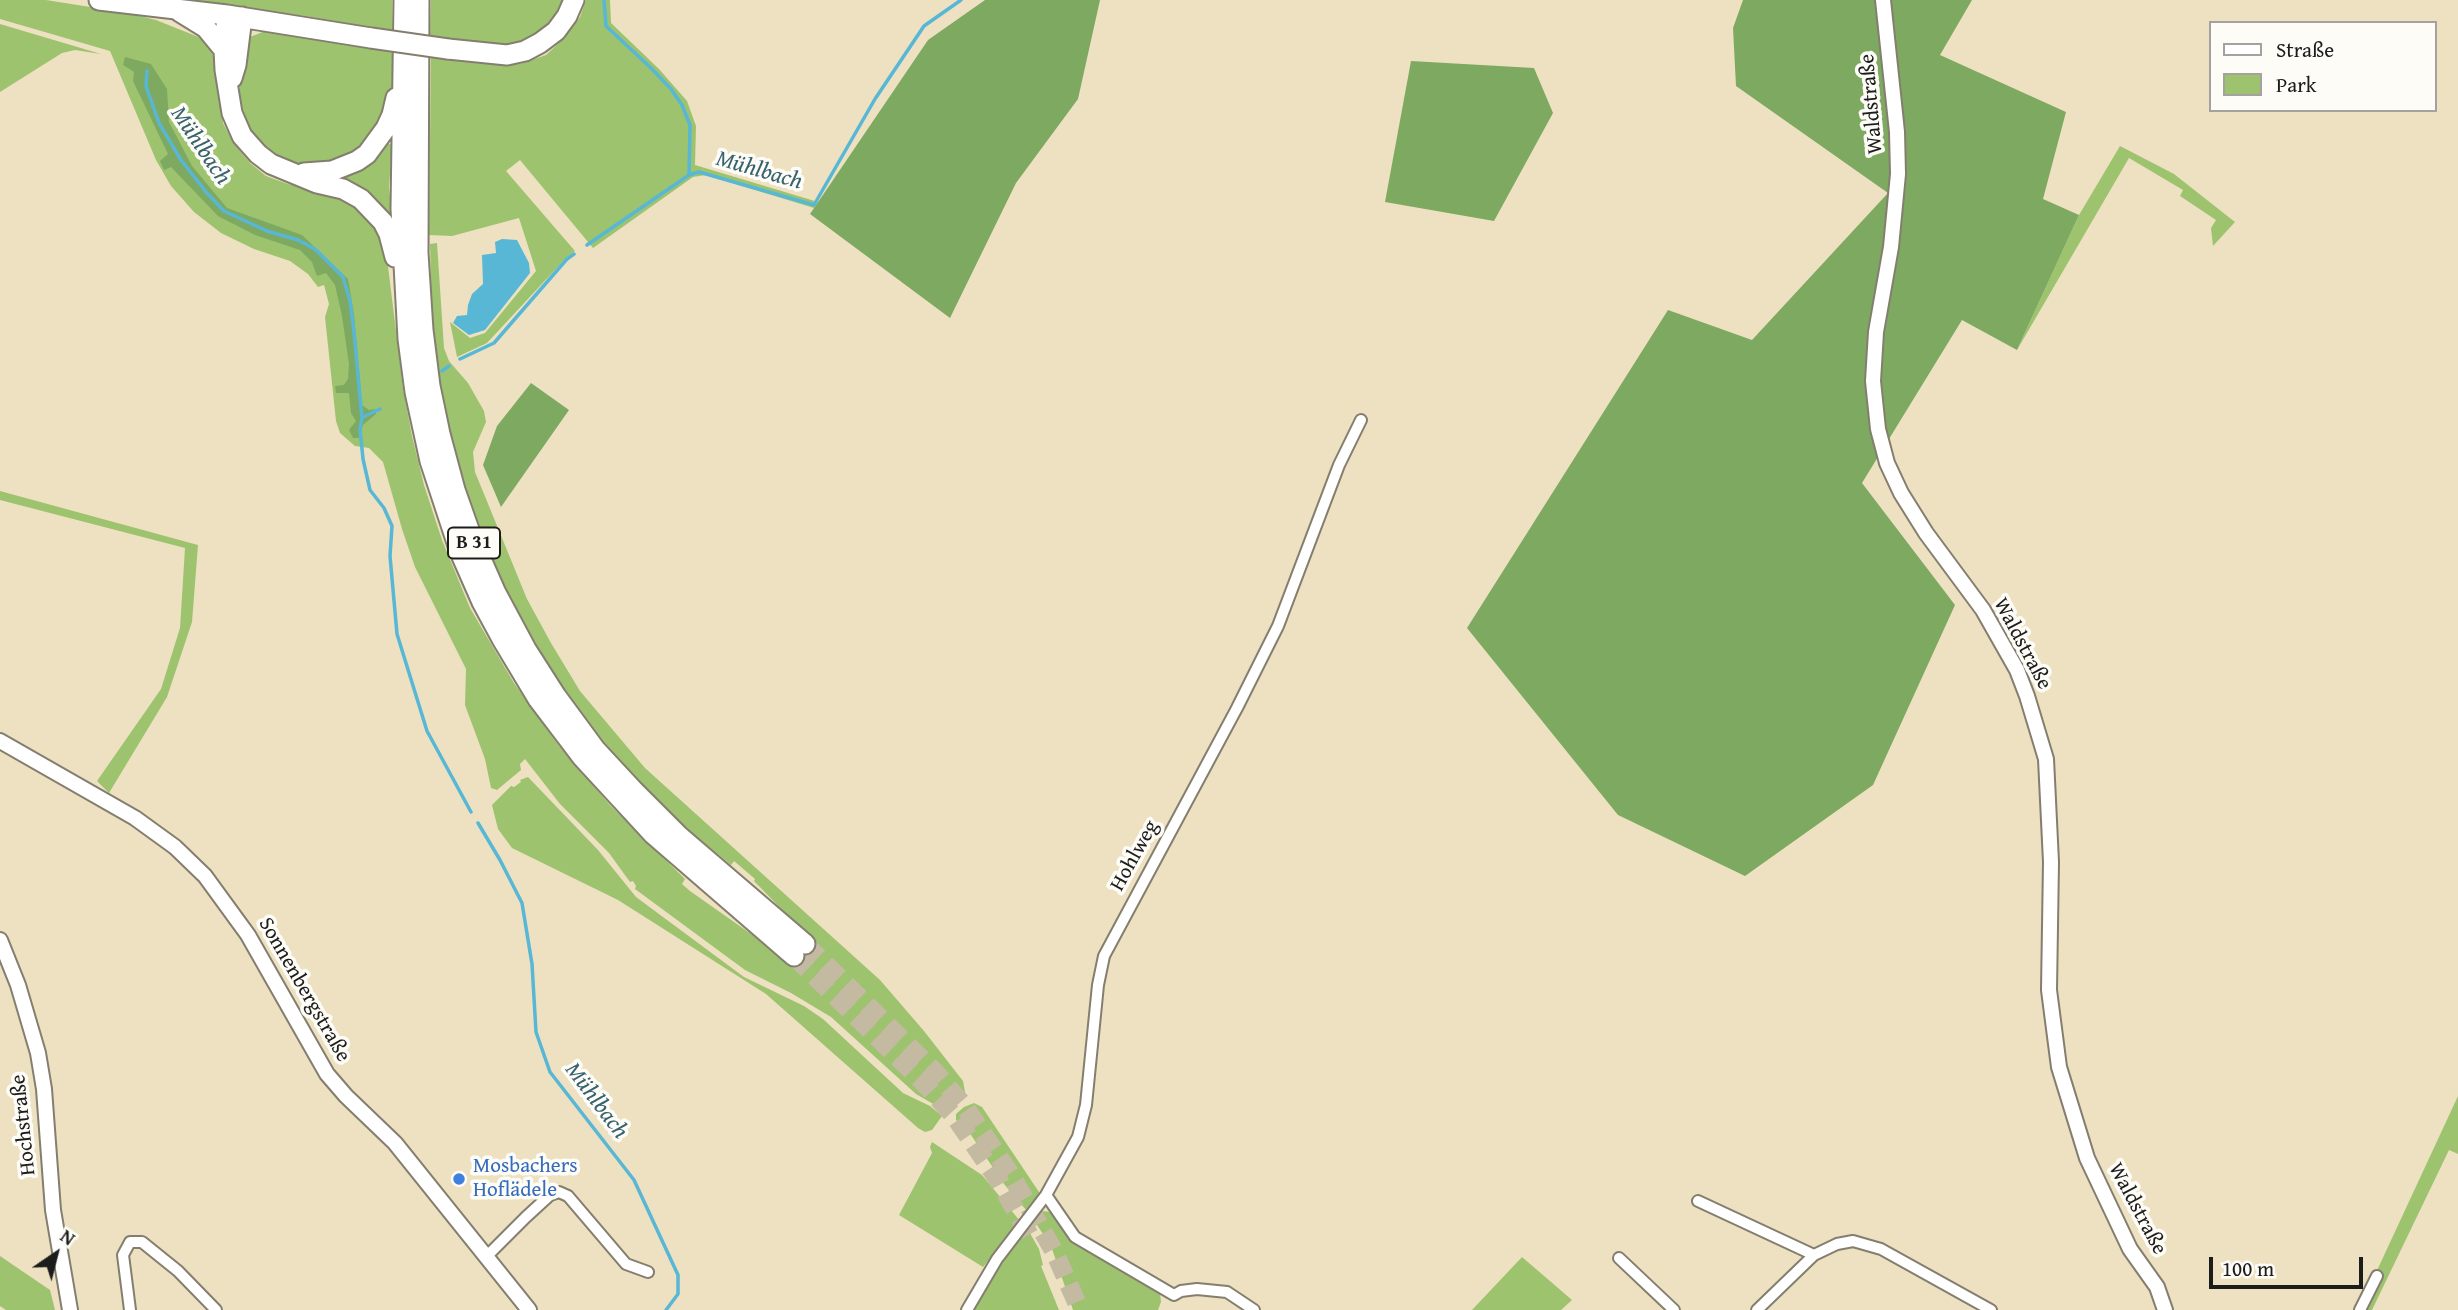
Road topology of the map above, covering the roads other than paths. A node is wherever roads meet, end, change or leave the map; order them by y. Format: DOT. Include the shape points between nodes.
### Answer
graph roads {
  1 [pos="99,0"];
  2 [pos="404,0"];
  3 [pos="419,0"];
  4 [pos="574,0"];
  5 [pos="1883,0"];
  6 [pos="176,10"];
  7 [pos="235,16"];
  8 [pos="224,50"];
  9 [pos="402,73"];
  10 [pos="229,89"];
  11 [pos="295,173"];
  12 [pos="405,306"];
  13 [pos="1361,420"];
  14 [pos="0,741"];
  15 [pos="0,940"];
  16 [pos="1046,1195"];
  17 [pos="1698,1201"];
  18 [pos="1814,1255"];
  19 [pos="487,1256"];
  20 [pos="1619,1258"];
  21 [pos="648,1272"];
  22 [pos="2377,1276"];
  23 [pos="70,1310"];
  24 [pos="130,1310"];
  25 [pos="216,1310"];
  26 [pos="529,1310"];
  27 [pos="967,1310"];
  28 [pos="1254,1310"];
  29 [pos="1674,1310"];
  30 [pos="1757,1310"];
  31 [pos="1991,1310"];
  32 [pos="2165,1310"];
  33 [pos="2360,1310"];
  1 -- 6 [label="highway"];
  2 -- 9 [label="highway, B 31"];
  3 -- 12 [label="highway, B 31" via="418,239 423,330 440,433 473,541 526,649 595,749 799,950 664,844 620,801 523,676 482,602 441,499 415,392"];
  4 -- 7 [label="highway, bridge" via="556,31 526,51 506,55"];
  5 -- 32 [label="street, Waldstraße" via="1898,174 1876,332 1873,381 1878,429 1901,493 1983,610 2028,696 2047,771 2049,990 2059,1067 2087,1158"];
  6 -- 7 [label="highway"];
  6 -- 8 [label="highway" via="206,28"];
  7 -- 8 [label="highway"];
  7 -- 10 [label="highway" via="236,65"];
  8 -- 10 [label="highway"];
  9 -- 11 [label="highway" via="392,116 367,153 332,170"];
  9 -- 12 [label="highway, B 31"];
  10 -- 11 [label="highway" via="236,124 249,146 271,164"];
  11 -- 12 [label="highway" via="343,189 377,214 393,246"];
  13 -- 16 [label="street, Hohlweg" via="1339,465 1278,626 1104,956 1082,1123"];
  14 -- 19 [label="street, Sonnenbergstraße" via="135,818 205,876 248,935 327,1074 395,1143"];
  15 -- 23 [label="street, Hochstraße" via="38,1053 53,1210"];
  16 -- 27 [label="street, Hohlweg" via="997,1259"];
  16 -- 28 [label="street" via="1075,1237 1174,1295 1197,1289 1227,1292"];
  17 -- 18 [label="street"];
  18 -- 30 [label="street"];
  18 -- 31 [label="street" via="1853,1241 1881,1249"];
  19 -- 21 [label="street" via="550,1195 559,1192 568,1196 626,1264"];
  19 -- 26 [label="street, Sonnenbergstraße"];
  20 -- 29 [label="street"];
  22 -- 33 [label="street"];
  24 -- 25 [label="street" via="123,1255 130,1242 142,1242 178,1270"];
}
